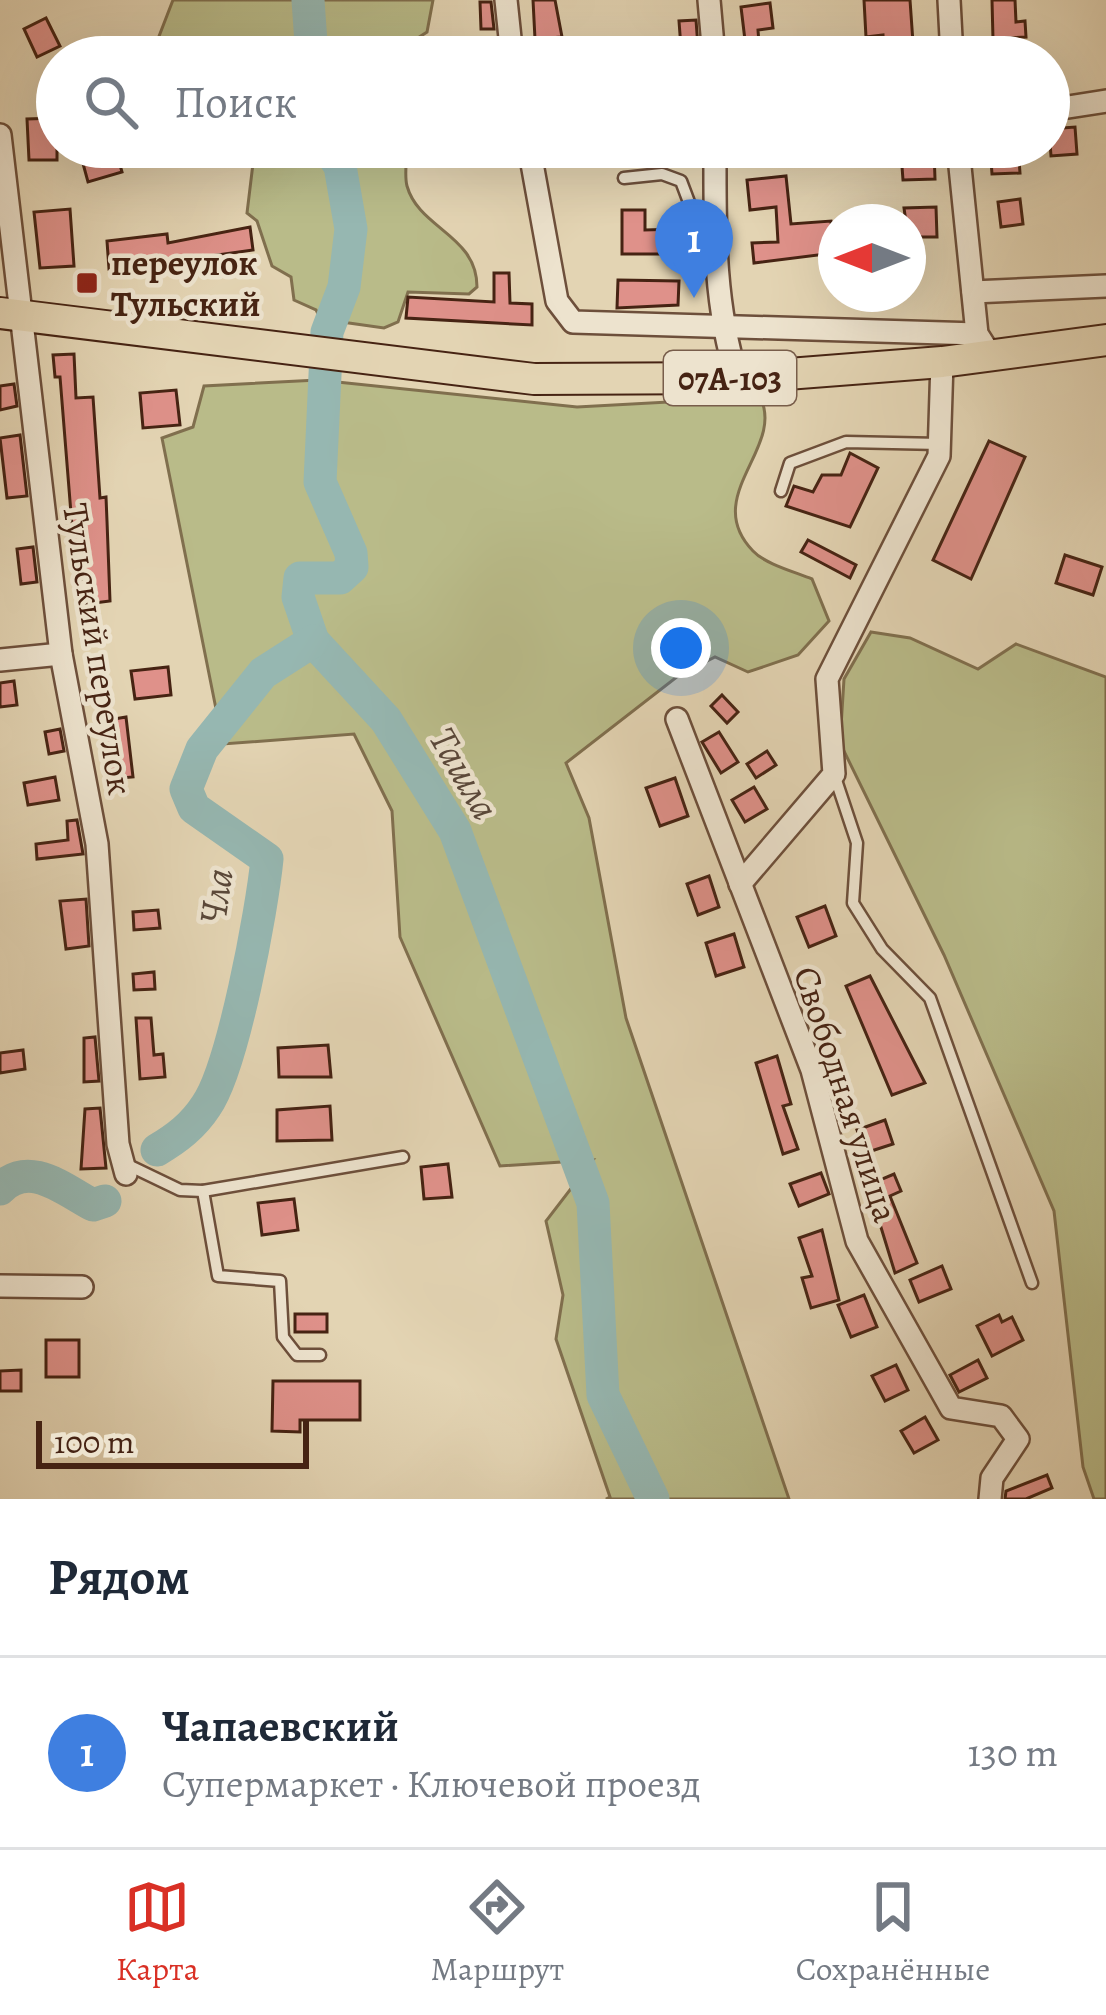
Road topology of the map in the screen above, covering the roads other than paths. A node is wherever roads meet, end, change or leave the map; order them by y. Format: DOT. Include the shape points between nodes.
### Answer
graph roads {
  1 [pos="506,0"];
  2 [pos="709,0"];
  3 [pos="949,0"];
  4 [pos="510,36"];
  5 [pos="712,36"];
  6 [pos="951,36"];
  7 [pos="1106,101"];
  8 [pos="1070,107"];
  9 [pos="0,134"];
  10 [pos="533,168"];
  11 [pos="715,168"];
  12 [pos="960,168"];
  13 [pos="625,178"];
  14 [pos="716,273"];
  15 [pos="1106,286"];
  16 [pos="973,292"];
  17 [pos="10,314"];
  18 [pos="722,328"];
  19 [pos="1106,340"];
  20 [pos="984,345"];
  21 [pos="942,362"];
  22 [pos="737,378"];
  23 [pos="940,444"];
  24 [pos="781,490"];
  25 [pos="61,654"];
  26 [pos="0,660"];
  27 [pos="677,719"];
  28 [pos="834,774"];
  29 [pos="740,884"];
  30 [pos="404,1156"];
  31 [pos="126,1169"];
  32 [pos="203,1191"];
  33 [pos="1032,1283"];
  34 [pos="0,1286"];
  35 [pos="82,1287"];
  36 [pos="320,1355"];
  37 [pos="990,1499"];
  1 -- 4 [label="street"];
  2 -- 5 [label="street"];
  3 -- 6 [label="street"];
  7 -- 8 [label="street"];
  9 -- 17 [label="street, Тульский переулок"];
  10 -- 18 [label="street" via="563,314 584,325"];
  11 -- 14 [label="street"];
  12 -- 16 [label="street"];
  13 -- 14 [label="lane" via="662,174 680,181"];
  14 -- 18 [label="street"];
  15 -- 16 [label="street"];
  16 -- 20 [label="street"];
  17 -- 22 [label="main road, 07А-103" via="534,380"];
  17 -- 25 [label="street, Тульский переулок"];
  18 -- 20 [label="street"];
  18 -- 22 [label="street"];
  19 -- 20 [label="main road, 07А-103"];
  20 -- 21 [label="main road, 07А-103"];
  21 -- 22 [label="main road, 07А-103"];
  21 -- 23 [label="street"];
  23 -- 24 [label="lane" via="847,442 790,464"];
  23 -- 28 [label="street" via="827,680"];
  25 -- 26 [label="street"];
  25 -- 31 [label="street, Тульский переулок" via="97,844"];
  27 -- 29 [label="street, Свободная улица"];
  28 -- 29 [label="street"];
  28 -- 33 [label="lane" via="856,842 854,903 882,949 930,998"];
  29 -- 37 [label="street, Свободная улица" via="812,1070 857,1241 951,1408 1000,1416 1018,1439 992,1478"];
  30 -- 32 [label="lane"];
  31 -- 32 [label="lane"];
  32 -- 36 [label="lane" via="218,1276 280,1281 283,1336 297,1355"];
  34 -- 35 [label="street"];
}
